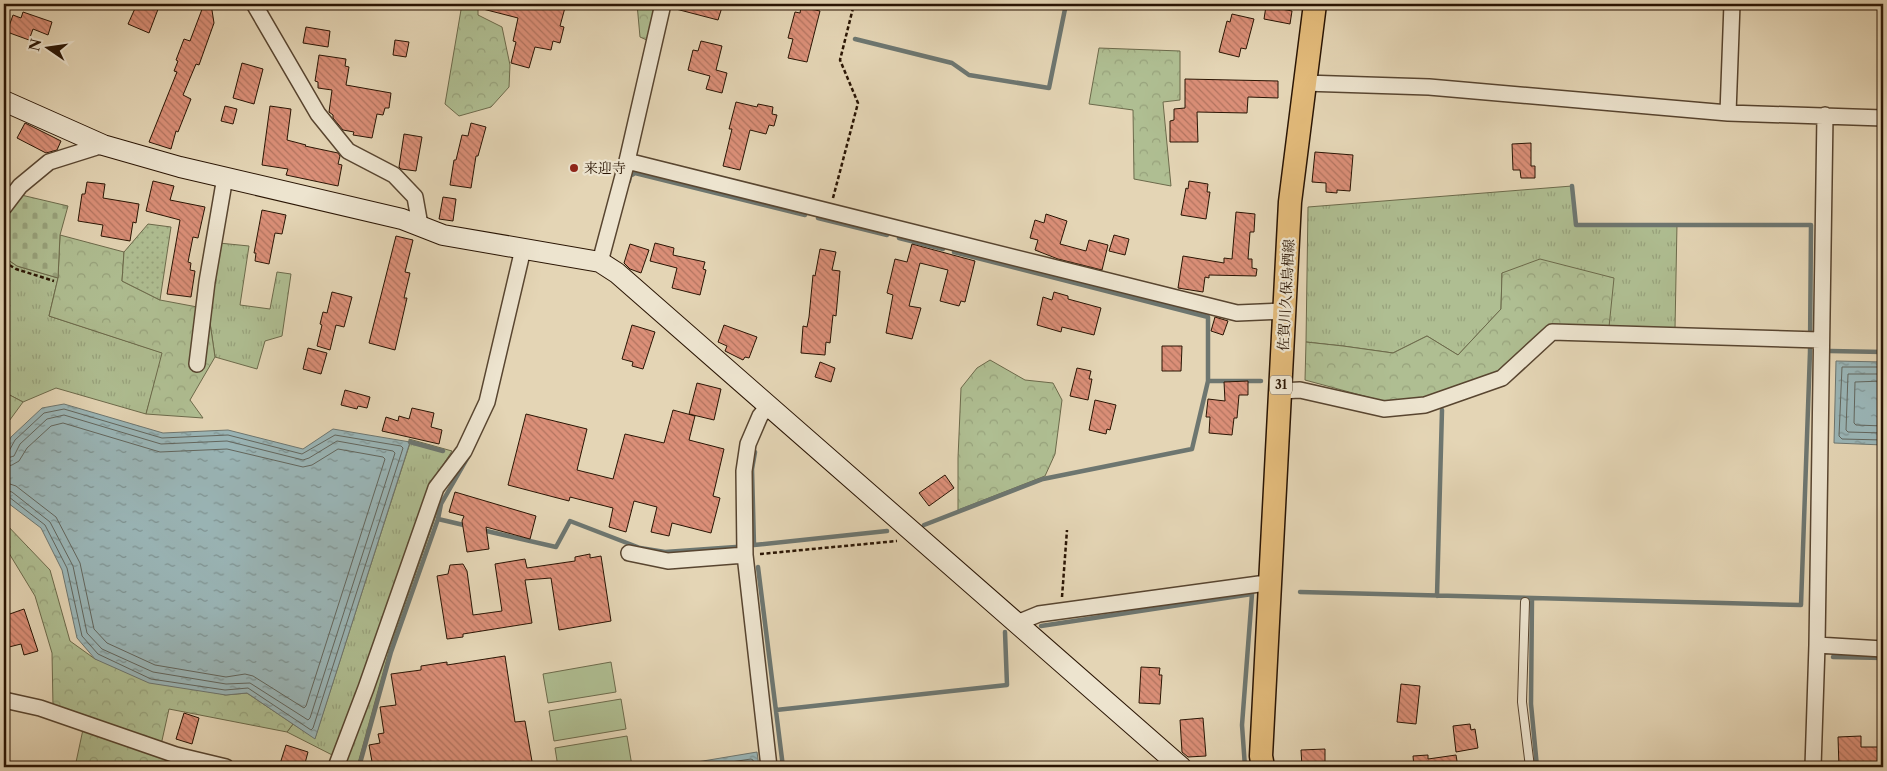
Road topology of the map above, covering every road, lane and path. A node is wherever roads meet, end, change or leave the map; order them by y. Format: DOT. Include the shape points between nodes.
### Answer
graph roads {
  1 [pos="254,4"];
  2 [pos="663,4"];
  3 [pos="854,4"];
  4 [pos="1315,4"];
  5 [pos="1732,4"];
  6 [pos="1304,83"];
  7 [pos="4,101"];
  8 [pos="1728,112"];
  9 [pos="1824,115"];
  10 [pos="1883,118"];
  11 [pos="103,145"];
  12 [pos="627,161"];
  13 [pos="225,177"];
  14 [pos="4,207"];
  15 [pos="829,212"];
  16 [pos="420,225"];
  17 [pos="523,249"];
  18 [pos="4,262"];
  19 [pos="600,262"];
  20 [pos="54,281"];
  21 [pos="1285,311"];
  22 [pos="1813,339"];
  23 [pos="197,364"];
  24 [pos="1281,391"];
  25 [pos="769,405"];
  26 [pos="1067,530"];
  27 [pos="913,532"];
  28 [pos="628,554"];
  29 [pos="745,555"];
  30 [pos="1270,584"];
  31 [pos="1524,602"];
  32 [pos="1061,611"];
  33 [pos="1017,623"];
  34 [pos="1817,646"];
  35 [pos="1883,650"];
  36 [pos="4,700"];
  37 [pos="226,767"];
  38 [pos="336,767"];
  39 [pos="769,767"];
  40 [pos="1181,767"];
  41 [pos="1263,767"];
  42 [pos="1530,767"];
  43 [pos="1812,767"];
  1 -- 16 [label="street" via="318,114 348,151 394,175 415,196"];
  2 -- 12 [label="street"];
  3 -- 15 [label="path" via="840,60 858,103"];
  4 -- 6 [label="main road, 佐賀川久保鳥栖線 / 31"];
  5 -- 8 [label="street"];
  6 -- 8 [label="street" via="1429,87"];
  6 -- 21 [label="main road, 佐賀川久保鳥栖線 / 31" via="1290,202"];
  7 -- 11 [label="street"];
  8 -- 9 [label="street"];
  9 -- 10 [label="street"];
  9 -- 22 [label="street"];
  11 -- 13 [label="street"];
  11 -- 14 [label="street" via="49,162 20,186"];
  12 -- 15 [label="street"];
  12 -- 19 [label="street"];
  13 -- 16 [label="street"];
  13 -- 23 [label="street"];
  15 -- 21 [label="street" via="1237,313"];
  16 -- 17 [label="street" via="443,235"];
  17 -- 19 [label="street"];
  17 -- 38 [label="street" via="487,402 464,451 436,488"];
  18 -- 20 [label="path"];
  19 -- 25 [label="street" via="617,273"];
  21 -- 24 [label="main road, 佐賀川久保鳥栖線 / 31"];
  22 -- 24 [label="street" via="1552,332 1502,378 1425,405 1384,409 1300,390"];
  22 -- 34 [label="street"];
  24 -- 30 [label="main road, 佐賀川久保鳥栖線 / 31"];
  25 -- 27 [label="street"];
  25 -- 29 [label="street" via="760,416 748,444 744,472"];
  26 -- 32 [label="path"];
  27 -- 29 [label="path" via="896,542"];
  27 -- 33 [label="street"];
  28 -- 29 [label="street" via="668,562"];
  29 -- 39 [label="street"];
  30 -- 32 [label="street"];
  30 -- 41 [label="main road, 佐賀川久保鳥栖線 / 31"];
  31 -- 42 [label="lane" via="1522,702"];
  32 -- 33 [label="street" via="1039,614"];
  33 -- 40 [label="street"];
  34 -- 35 [label="street"];
  34 -- 43 [label="street"];
  36 -- 37 [label="street" via="40,708 176,755"];
}
